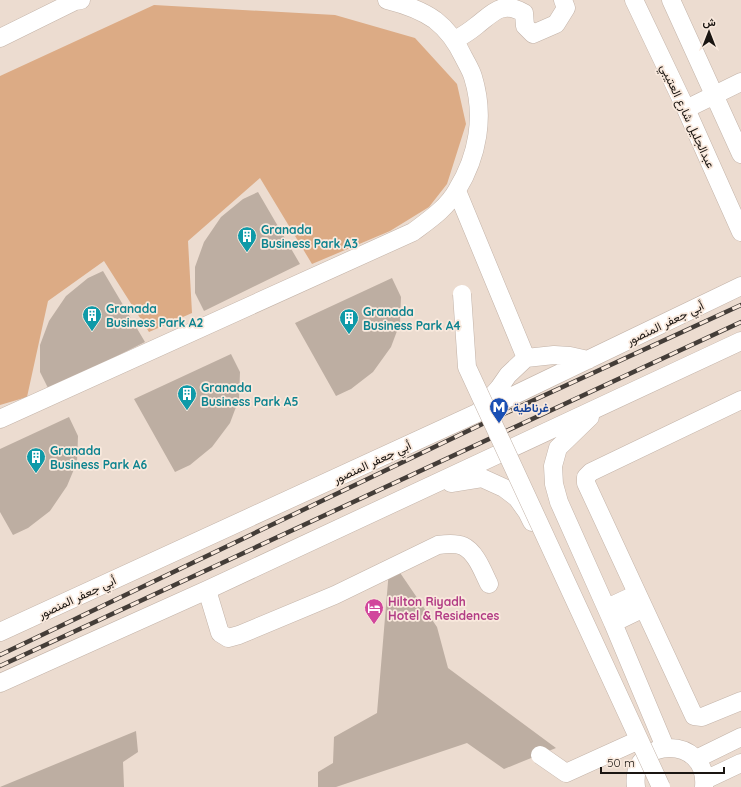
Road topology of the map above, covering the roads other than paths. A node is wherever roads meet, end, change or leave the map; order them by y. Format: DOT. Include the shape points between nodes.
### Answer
graph roads {
  1 [pos="81,0"];
  2 [pos="387,0"];
  3 [pos="563,0"];
  4 [pos="634,0"];
  5 [pos="671,0"];
  6 [pos="0,38"];
  7 [pos="455,40"];
  8 [pos="741,82"];
  9 [pos="715,95"];
  10 [pos="686,109"];
  11 [pos="741,154"];
  12 [pos="457,192"];
  13 [pos="741,232"];
  14 [pos="741,286"];
  15 [pos="462,294"];
  16 [pos="741,341"];
  17 [pos="526,358"];
  18 [pos="588,360"];
  19 [pos="741,400"];
  20 [pos="599,407"];
  21 [pos="475,414"];
  22 [pos="0,419"];
  23 [pos="427,488"];
  24 [pos="489,584"];
  25 [pos="207,590"];
  26 [pos="640,601"];
  27 [pos="610,615"];
  28 [pos="0,632"];
  29 [pos="0,683"];
  30 [pos="741,701"];
  31 [pos="741,737"];
  32 [pos="639,740"];
  33 [pos="665,748"];
  34 [pos="540,755"];
  35 [pos="696,759"];
  36 [pos="642,761"];
  37 [pos="741,763"];
  38 [pos="704,784"];
  39 [pos="636,787"];
  40 [pos="661,787"];
  1 -- 6 [label="street"];
  2 -- 7 [label="street" via="405,5 435,20"];
  3 -- 7 [label="street" via="566,8 556,24 533,34 525,26 524,12 516,5 508,4 496,7 476,26"];
  4 -- 10 [label="street, عبدالجليل شارع العتيبي"];
  5 -- 9 [label="street"];
  7 -- 12 [label="street" via="473,76 479,111 478,138"];
  8 -- 9 [label="street"];
  9 -- 10 [label="street"];
  9 -- 11 [label="street"];
  10 -- 13 [label="street, عبدالجليل شارع العتيبي"];
  12 -- 17 [label="street"];
  12 -- 22 [label="street" via="437,214 413,232"];
  14 -- 18 [label="street, أبي جعفر المنصور"];
  15 -- 32 [label="street, bridge" via="468,367"];
  16 -- 20 [label="street"];
  17 -- 18 [label="street" via="554,355"];
  17 -- 21 [label="street"];
  18 -- 21 [label="street, أبي جعفر المنصور"];
  19 -- 26 [label="street" via="591,472 586,477 586,483"];
  20 -- 23 [label="street"];
  20 -- 27 [label="street" via="558,448 553,466 559,502"];
  21 -- 28 [label="street, أبي جعفر المنصور"];
  23 -- 25 [label="street"];
  23 -- 36 [label="street" via="482,478 504,488 517,498 527,512"];
  24 -- 25 [label="street" via="474,555 463,546 438,544 335,595 228,638 220,633"];
  25 -- 29 [label="street"];
  26 -- 27 [label="street"];
  26 -- 30 [label="street" via="694,716 702,717"];
  27 -- 33 [label="street"];
  31 -- 35 [label="street"];
  32 -- 34 [label="street, bridge" via="566,773"];
  32 -- 40 [label="street, bridge"];
  33 -- 35 [label="street" via="676,748"];
  33 -- 36 [label="street" via="653,752"];
  35 -- 38 [label="street" via="702,768"];
  36 -- 39 [label="street" via="638,768"];
  37 -- 38 [label="street"];
}
